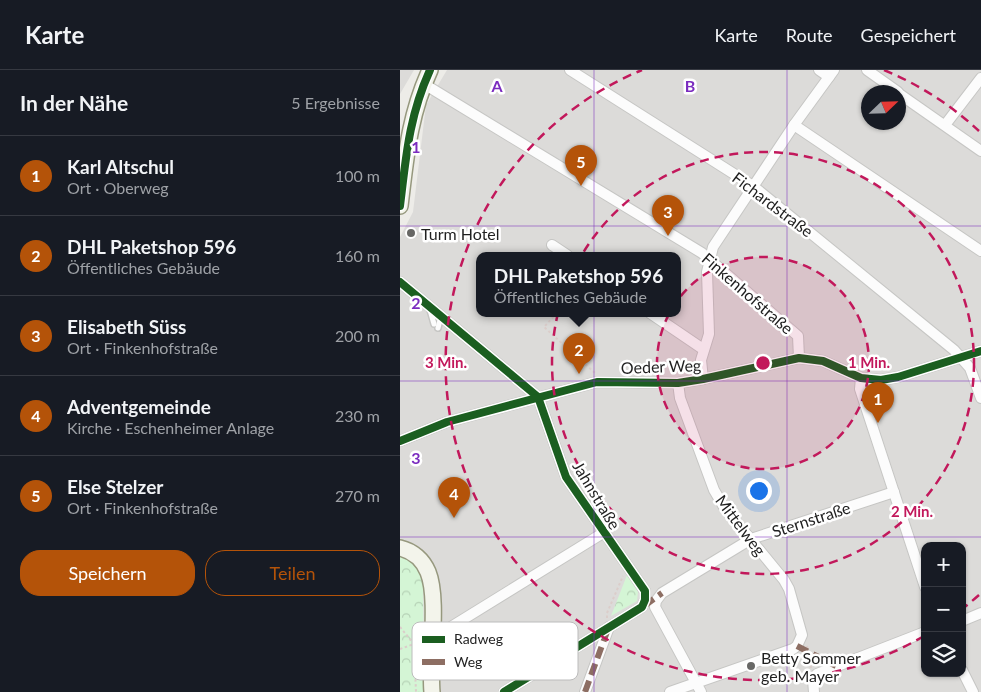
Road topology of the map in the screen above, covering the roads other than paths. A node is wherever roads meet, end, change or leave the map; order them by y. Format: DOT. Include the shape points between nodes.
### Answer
graph roads {
  1 [pos="570,70"];
  2 [pos="819,70"];
  3 [pos="866,70"];
  4 [pos="832,74"];
  5 [pos="427,77"];
  6 [pos="981,78"];
  7 [pos="887,85"];
  8 [pos="906,98"];
  9 [pos="794,125"];
  10 [pos="945,125"];
  11 [pos="981,151"];
  12 [pos="753,186"];
  13 [pos="400,206"];
  14 [pos="552,245"];
  15 [pos="981,250"];
  16 [pos="562,252"];
  17 [pos="709,258"];
  18 [pos="400,282"];
  19 [pos="656,317"];
  20 [pos="703,349"];
  21 [pos="981,351"];
  22 [pos="962,357"];
  23 [pos="799,358"];
  24 [pos="861,378"];
  25 [pos="703,380"];
  26 [pos="678,383"];
  27 [pos="538,397"];
  28 [pos="981,398"];
  29 [pos="400,441"];
  30 [pos="894,492"];
  31 [pos="603,533"];
  32 [pos="750,539"];
  33 [pos="400,548"];
  34 [pos="921,575"];
  35 [pos="651,601"];
  36 [pos="981,614"];
  37 [pos="966,620"];
  38 [pos="431,622"];
  39 [pos="458,622"];
  40 [pos="608,627"];
  41 [pos="921,634"];
  42 [pos="578,646"];
  43 [pos="966,677"];
  44 [pos="523,680"];
  45 [pos="696,682"];
  46 [pos="504,692"];
  47 [pos="585,692"];
  48 [pos="670,692"];
  49 [pos="701,692"];
  50 [pos="814,692"];
  51 [pos="973,692"];
  1 -- 12 [label="street, Fichardstraße"];
  2 -- 4 [label="street"];
  3 -- 7 [label="street"];
  4 -- 9 [label="street"];
  5 -- 13 [label="main road" via="410,126"];
  5 -- 17 [label="street, Finkenhofstraße"];
  6 -- 10 [label="street"];
  8 -- 10 [label="street"];
  9 -- 12 [label="street"];
  9 -- 15 [label="street"];
  10 -- 11 [label="street"];
  12 -- 17 [label="street" via="713,246"];
  12 -- 22 [label="street, Fichardstraße"];
  14 -- 16 [label="street"];
  17 -- 20 [label="street" via="709,334"];
  17 -- 23 [label="street, Finkenhofstraße" via="798,336"];
  18 -- 27 [label="street" via="429,306 437,322"];
  19 -- 20 [label="street"];
  20 -- 25 [label="street"];
  21 -- 22 [label="street, Oeder Weg"];
  22 -- 24 [label="street, Oeder Weg" via="898,378"];
  22 -- 28 [label="street" via="970,368"];
  23 -- 24 [label="street, Oeder Weg" via="823,360"];
  23 -- 25 [label="street, Oeder Weg"];
  24 -- 30 [label="street" via="860,389"];
  25 -- 26 [label="street, Oeder Weg"];
  26 -- 27 [label="street, Oeder Weg" via="597,382"];
  26 -- 32 [label="street, Mittelweg" via="680,398 714,490"];
  27 -- 29 [label="street, Oeder Weg" via="447,422"];
  27 -- 31 [label="street, Jahnstraße" via="566,477"];
  30 -- 32 [label="street, Sternstraße"];
  30 -- 34 [label="street"];
  31 -- 35 [label="street, Jahnstraße"];
  31 -- 39 [label="street"];
  32 -- 35 [label="street, Sternstraße"];
  32 -- 45 [label="street, Mittelweg" via="789,590 802,635 797,646"];
  33 -- 38 [label="main road" via="417,557 429,574"];
  35 -- 40 [label="street, Sternstraße"];
  35 -- 45 [label="street, Jahnstraße"];
  36 -- 37 [label="street"];
  40 -- 42 [label="street, Sternstraße"];
  40 -- 47 [label="street"];
  41 -- 50 [label="street" via="817,674 812,680"];
  43 -- 51 [label="street"];
  44 -- 46 [label="street, Sternstraße"];
  45 -- 48 [label="street"];
  45 -- 49 [label="street, Jahnstraße"];
}
